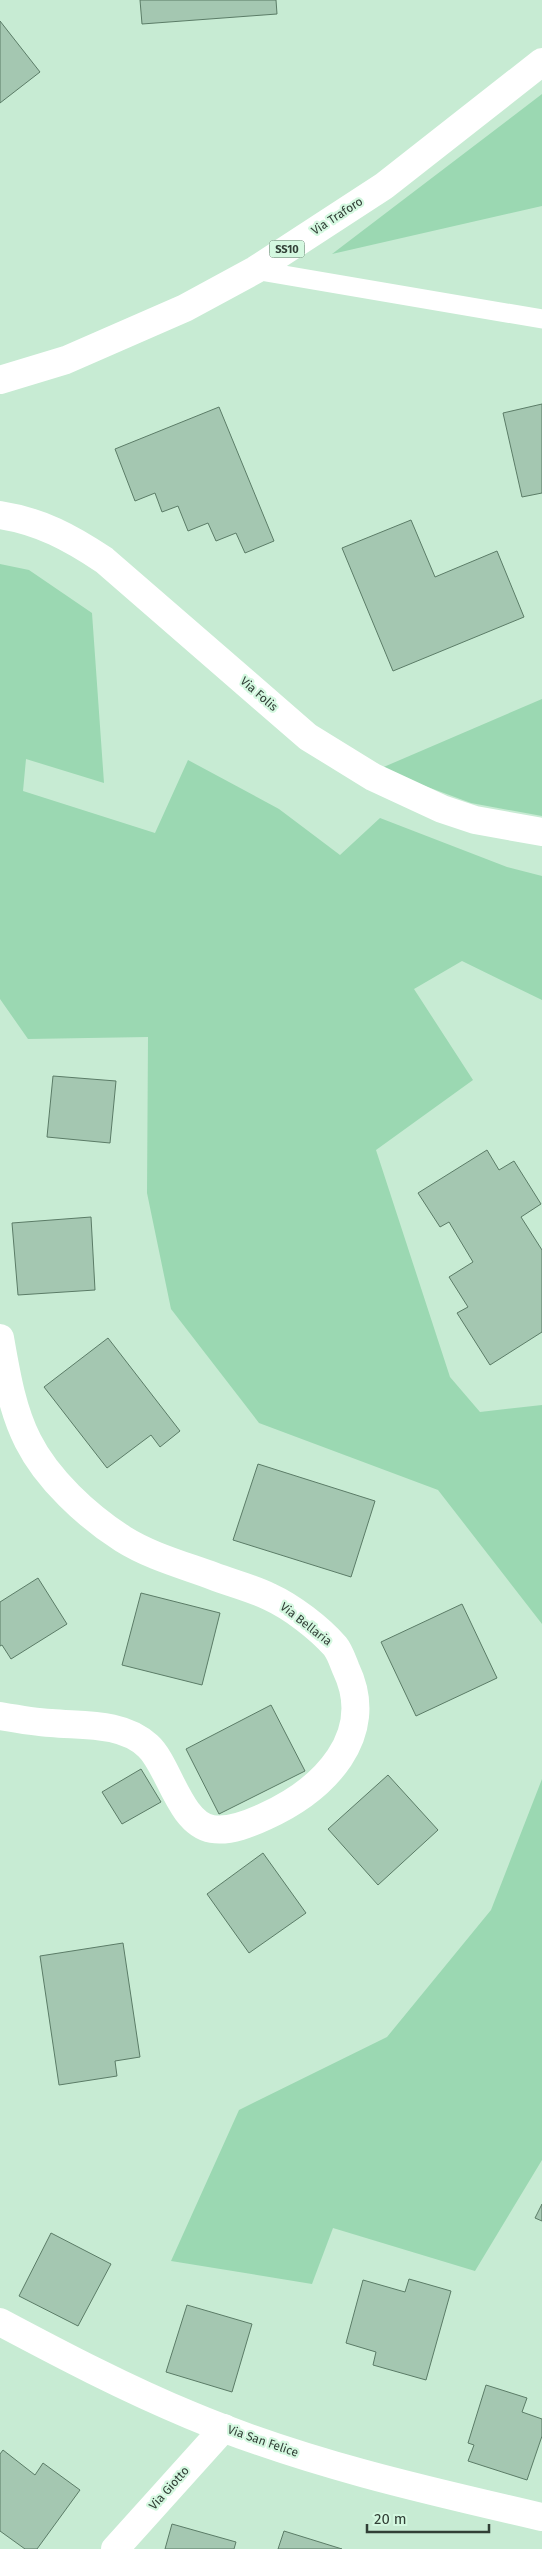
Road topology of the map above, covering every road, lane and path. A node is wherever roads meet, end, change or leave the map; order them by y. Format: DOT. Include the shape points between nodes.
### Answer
graph roads {
  1 [pos="542,62"];
  2 [pos="255,270"];
  3 [pos="542,319"];
  4 [pos="0,380"];
  5 [pos="0,515"];
  6 [pos="542,832"];
  7 [pos="0,1338"];
  8 [pos="0,1716"];
  9 [pos="0,2322"];
  10 [pos="224,2428"];
  11 [pos="542,2517"];
  12 [pos="115,2549"];
  1 -- 2 [label="street, Via Traforo / SS10" via="384,186"];
  2 -- 3 [label="lane"];
  2 -- 4 [label="street, Via Traforo / SS10" via="185,308 66,360"];
  5 -- 6 [label="street, Via Folis" via="22,518 52,529 104,560 308,737 373,777 442,809 475,820"];
  7 -- 8 [label="street, Via Bellaria" via="17,1413 28,1441 44,1467 94,1518 124,1540 153,1554 271,1597 305,1620 336,1647 353,1684 355,1716 343,1754 321,1782 286,1807 260,1819 230,1828 210,1829 190,1815 148,1746 126,1734 108,1727"];
  9 -- 10 [label="street, Via San Felice" via="90,2370"];
  10 -- 11 [label="street, Via San Felice" via="333,2465"];
  10 -- 12 [label="street, Via Giotto"];
}
